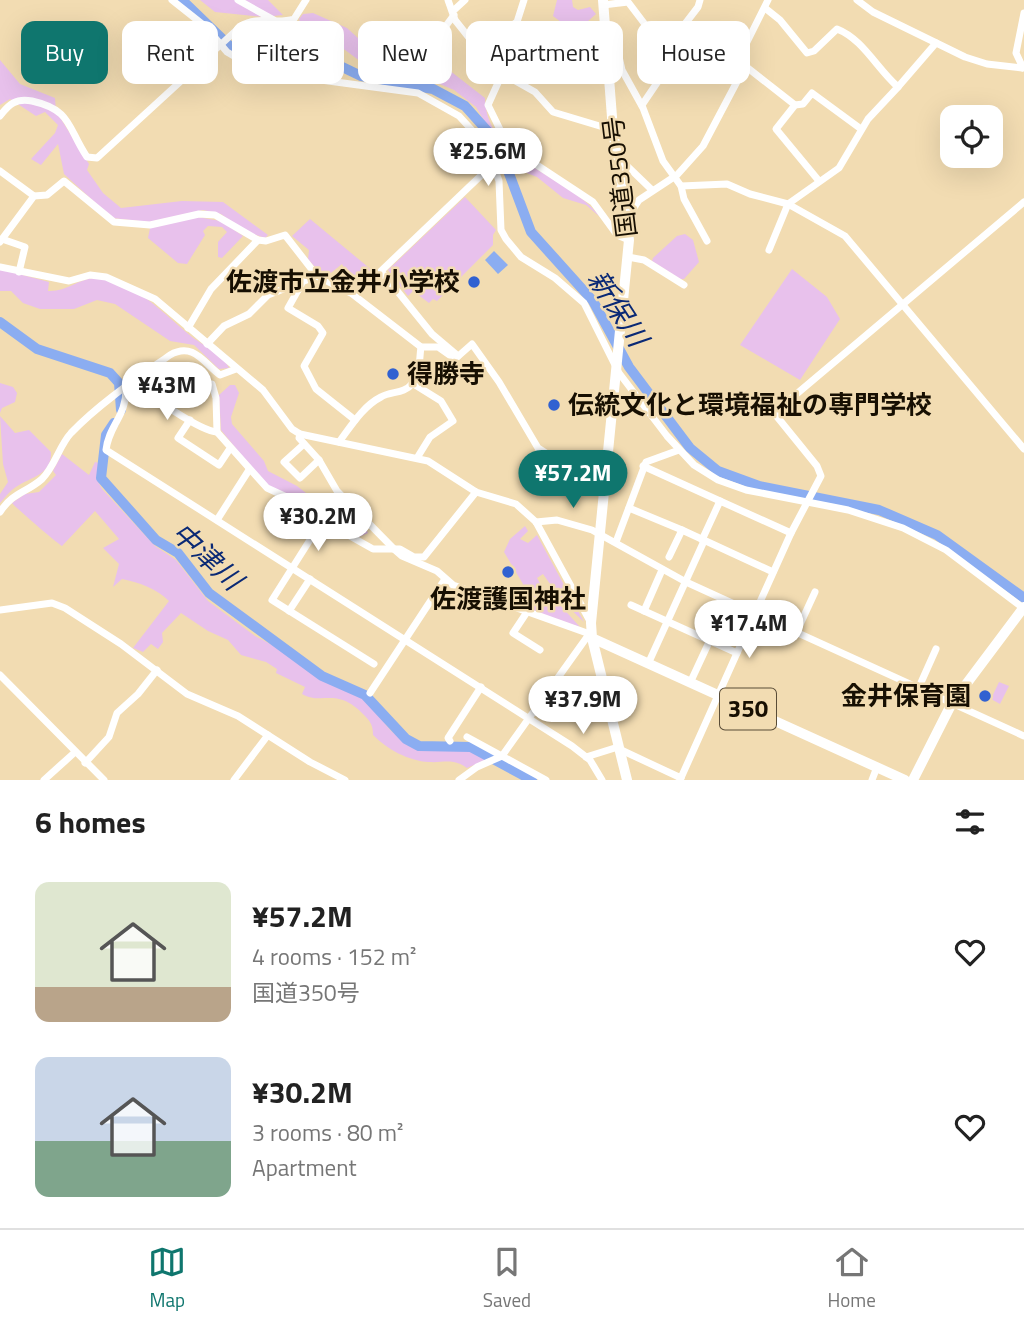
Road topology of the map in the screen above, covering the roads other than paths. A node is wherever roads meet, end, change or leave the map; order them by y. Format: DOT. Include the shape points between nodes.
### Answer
graph roads {
  1 [pos="172,0"];
  2 [pos="238,0"];
  3 [pos="306,0"];
  4 [pos="448,0"];
  5 [pos="465,0"];
  6 [pos="524,0"];
  7 [pos="699,0"];
  8 [pos="857,0"];
  9 [pos="874,0"];
  10 [pos="603,2"];
  11 [pos="767,4"];
  12 [pos="873,12"];
  13 [pos="454,13"];
  14 [pos="1024,13"];
  15 [pos="251,21"];
  16 [pos="278,21"];
  17 [pos="448,21"];
  18 [pos="516,21"];
  19 [pos="605,21"];
  20 [pos="642,21"];
  21 [pos="685,21"];
  22 [pos="466,30"];
  23 [pos="232,33"];
  24 [pos="750,37"];
  25 [pos="936,43"];
  26 [pos="219,44"];
  27 [pos="1023,69"];
  28 [pos="750,70"];
  29 [pos="623,72"];
  30 [pos="497,84"];
  31 [pos="521,84"];
  32 [pos="610,84"];
  33 [pos="656,84"];
  34 [pos="734,84"];
  35 [pos="898,87"];
  36 [pos="642,105"];
  37 [pos="795,105"];
  38 [pos="0,116"];
  39 [pos="861,129"];
  40 [pos="613,130"];
  41 [pos="618,161"];
  42 [pos="493,164"];
  43 [pos="0,171"];
  44 [pos="673,177"];
  45 [pos="819,181"];
  46 [pos="681,186"];
  47 [pos="651,189"];
  48 [pos="34,195"];
  49 [pos="1024,202"];
  50 [pos="788,204"];
  51 [pos="627,219"];
  52 [pos="258,240"];
  53 [pos="628,240"];
  54 [pos="1,241"];
  55 [pos="707,241"];
  56 [pos="769,250"];
  57 [pos="628,257"];
  58 [pos="0,267"];
  59 [pos="19,272"];
  60 [pos="317,276"];
  61 [pos="301,285"];
  62 [pos="684,285"];
  63 [pos="903,305"];
  64 [pos="188,328"];
  65 [pos="207,344"];
  66 [pos="421,346"];
  67 [pos="458,356"];
  68 [pos="617,365"];
  69 [pos="236,369"];
  70 [pos="412,383"];
  71 [pos="212,384"];
  72 [pos="125,387"];
  73 [pos="190,420"];
  74 [pos="355,420"];
  75 [pos="217,432"];
  76 [pos="300,435"];
  77 [pos="340,442"];
  78 [pos="304,444"];
  79 [pos="1024,449"];
  80 [pos="229,450"];
  81 [pos="679,450"];
  82 [pos="417,458"];
  83 [pos="319,460"];
  84 [pos="643,466"];
  85 [pos="249,470"];
  86 [pos="607,472"];
  87 [pos="476,492"];
  88 [pos="720,501"];
  89 [pos="806,502"];
  90 [pos="629,508"];
  91 [pos="0,512"];
  92 [pos="218,520"];
  93 [pos="536,523"];
  94 [pos="320,524"];
  95 [pos="681,530"];
  96 [pos="791,533"];
  97 [pos="600,534"];
  98 [pos="703,540"];
  99 [pos="616,542"];
  100 [pos="394,549"];
  101 [pos="669,557"];
  102 [pos="292,567"];
  103 [pos="662,570"];
  104 [pos="774,572"];
  105 [pos="310,579"];
  106 [pos="445,579"];
  107 [pos="686,582"];
  108 [pos="815,592"];
  109 [pos="631,605"];
  110 [pos="1023,608"];
  111 [pos="0,610"];
  112 [pos="289,611"];
  113 [pos="644,611"];
  114 [pos="527,612"];
  115 [pos="755,612"];
  116 [pos="667,621"];
  117 [pos="591,622"];
  118 [pos="797,631"];
  119 [pos="592,638"];
  120 [pos="404,639"];
  121 [pos="710,640"];
  122 [pos="936,649"];
  123 [pos="540,650"];
  124 [pos="737,653"];
  125 [pos="374,664"];
  126 [pos="648,664"];
  127 [pos="157,670"];
  128 [pos="0,675"];
  129 [pos="690,682"];
  130 [pos="481,687"];
  131 [pos="919,687"];
  132 [pos="370,694"];
  133 [pos="718,695"];
  134 [pos="952,703"];
  135 [pos="530,720"];
  136 [pos="268,735"];
  137 [pos="1024,736"];
  138 [pos="467,737"];
  139 [pos="450,741"];
  140 [pos="619,748"];
  141 [pos="74,752"];
  142 [pos="502,756"];
  143 [pos="586,757"];
  144 [pos="85,762"];
  145 [pos="877,767"];
  146 [pos="665,771"];
  147 [pos="681,778"];
  148 [pos="44,780"];
  149 [pos="104,780"];
  150 [pos="234,780"];
  151 [pos="345,780"];
  152 [pos="459,780"];
  153 [pos="545,780"];
  154 [pos="602,780"];
  155 [pos="627,780"];
  156 [pos="661,780"];
  157 [pos="692,780"];
  158 [pos="872,780"];
  159 [pos="905,780"];
  160 [pos="913,780"];
  1 -- 26 [label="street"];
  2 -- 16 [label="street"];
  3 -- 16 [label="street" via="294,19"];
  4 -- 13 [label="street"];
  5 -- 13 [label="street"];
  6 -- 18 [label="street"];
  7 -- 21 [label="street"];
  8 -- 12 [label="street"];
  9 -- 12 [label="street"];
  10 -- 19 [label="highway, 国道350号"];
  10 -- 20 [label="street" via="628,2"];
  11 -- 24 [label="street"];
  11 -- 35 [label="street" via="807,53 837,29 855,37"];
  12 -- 25 [label="street"];
  13 -- 17 [label="street"];
  13 -- 22 [label="street"];
  14 -- 27 [label="street" via="1016,53"];
  15 -- 16 [label="street"];
  23 -- 26 [label="street"];
  25 -- 27 [label="street" via="987,64"];
  25 -- 35 [label="street"];
  26 -- 38 [label="street" via="97,158 87,157 68,121 54,107 19,100"];
  26 -- 42 [label="street" via="261,72 428,96 472,128"];
  28 -- 37 [label="street"];
  29 -- 36 [label="street"];
  30 -- 53 [label="street" via="488,105 502,139 593,202 617,235"];
  31 -- 40 [label="street" via="536,92 553,111"];
  32 -- 40 [label="highway, 国道350号"];
  33 -- 36 [label="street"];
  34 -- 44 [label="street" via="703,146"];
  35 -- 39 [label="street"];
  36 -- 44 [label="street"];
  37 -- 39 [label="street" via="803,104 812,93"];
  37 -- 45 [label="street" via="776,129"];
  39 -- 45 [label="street" via="839,168"];
  40 -- 41 [label="highway, 国道350号"];
  41 -- 47 [label="street"];
  41 -- 51 [label="highway, 国道350号"];
  42 -- 67 [label="street" via="381,271 432,334"];
  42 -- 68 [label="street" via="506,239 521,257 584,303"];
  43 -- 48 [label="street"];
  44 -- 46 [label="street"];
  44 -- 47 [label="street"];
  45 -- 50 [label="street"];
  46 -- 50 [label="street" via="727,184"];
  46 -- 55 [label="street"];
  47 -- 51 [label="street"];
  48 -- 52 [label="street" via="47,195 64,181 114,222 150,225 215,215"];
  48 -- 54 [label="street"];
  49 -- 63 [label="street"];
  50 -- 56 [label="street"];
  50 -- 63 [label="street" via="845,236"];
  51 -- 53 [label="highway, 国道350号"];
  52 -- 60 [label="street" via="285,235"];
  52 -- 64 [label="street" via="216,282"];
  53 -- 57 [label="highway, 国道350号"];
  54 -- 59 [label="street" via="25,247"];
  57 -- 62 [label="street" via="649,263"];
  57 -- 68 [label="highway, 国道350号"];
  58 -- 59 [label="street"];
  59 -- 64 [label="street" via="69,281 106,276 155,299"];
  60 -- 61 [label="street"];
  60 -- 66 [label="street" via="351,293"];
  61 -- 65 [label="street" via="268,295"];
  61 -- 74 [label="street" via="288,308 324,334 304,366 316,388"];
  63 -- 79 [label="street"];
  63 -- 89 [label="street" via="774,413 821,475"];
  64 -- 65 [label="street"];
  65 -- 69 [label="street"];
  66 -- 67 [label="street" via="432,345 454,359"];
  66 -- 70 [label="street"];
  67 -- 86 [label="street" via="472,344 541,451"];
  68 -- 81 [label="street"];
  68 -- 86 [label="highway, 国道350号"];
  69 -- 72 [label="street" via="220,376 193,352 179,350"];
  69 -- 76 [label="street" via="263,390"];
  70 -- 74 [label="street" via="404,391 384,395"];
  70 -- 82 [label="street" via="441,401 453,421 430,437"];
  71 -- 75 [label="street"];
  72 -- 73 [label="street" via="139,383"];
  72 -- 91 [label="street" via="71,433 39,481 12,496"];
  72 -- 92 [label="street" via="125,409 106,450"];
  73 -- 75 [label="street"];
  73 -- 80 [label="street" via="178,438 219,465"];
  74 -- 77 [label="street"];
  75 -- 80 [label="street"];
  76 -- 77 [label="street"];
  76 -- 78 [label="street"];
  77 -- 82 [label="street"];
  78 -- 83 [label="street"];
  78 -- 83 [label="street" via="284,462 300,478"];
  80 -- 85 [label="street"];
  81 -- 84 [label="street" via="650,458"];
  81 -- 89 [label="street" via="707,474 730,484"];
  82 -- 87 [label="street"];
  83 -- 100 [label="street" via="337,491"];
  84 -- 88 [label="street"];
  84 -- 90 [label="street"];
  85 -- 92 [label="street"];
  85 -- 94 [label="street"];
  86 -- 97 [label="highway, 国道350号"];
  87 -- 93 [label="street" via="512,502"];
  87 -- 100 [label="street" via="440,533 430,553 419,558"];
  88 -- 96 [label="street"];
  88 -- 98 [label="street"];
  89 -- 96 [label="street"];
  89 -- 110 [label="street" via="870,516 933,542"];
  90 -- 95 [label="street"];
  90 -- 99 [label="street"];
  92 -- 102 [label="street"];
  93 -- 97 [label="street" via="557,520"];
  93 -- 117 [label="street"];
  94 -- 100 [label="street" via="373,549"];
  94 -- 102 [label="street"];
  95 -- 98 [label="street"];
  95 -- 101 [label="street"];
  96 -- 104 [label="street"];
  97 -- 99 [label="street"];
  97 -- 117 [label="highway, 国道350号"];
  98 -- 104 [label="street"];
  98 -- 107 [label="street"];
  99 -- 103 [label="street"];
  100 -- 106 [label="street"];
  102 -- 105 [label="street"];
  102 -- 112 [label="street" via="272,600"];
  103 -- 107 [label="street"];
  103 -- 113 [label="street"];
  104 -- 115 [label="street"];
  105 -- 112 [label="street"];
  105 -- 120 [label="street"];
  106 -- 114 [label="street"];
  106 -- 120 [label="street"];
  107 -- 115 [label="street"];
  107 -- 116 [label="street"];
  108 -- 118 [label="street"];
  109 -- 113 [label="street"];
  110 -- 134 [label="main road"];
  111 -- 127 [label="street" via="52,603"];
  112 -- 125 [label="street"];
  113 -- 116 [label="street"];
  114 -- 119 [label="street"];
  114 -- 123 [label="street" via="513,634"];
  115 -- 118 [label="street"];
  115 -- 124 [label="street"];
  116 -- 121 [label="street"];
  116 -- 126 [label="street"];
  117 -- 119 [label="highway, 国道350号"];
  118 -- 131 [label="street"];
  119 -- 126 [label="highway, 350"];
  119 -- 135 [label="street" via="587,637"];
  119 -- 140 [label="main road"];
  120 -- 130 [label="street"];
  120 -- 132 [label="street"];
  121 -- 124 [label="street"];
  121 -- 129 [label="street"];
  122 -- 131 [label="street"];
  124 -- 133 [label="street"];
  126 -- 129 [label="highway, 350"];
  127 -- 136 [label="street" via="187,694"];
  127 -- 144 [label="street" via="117,713 109,737"];
  128 -- 141 [label="street"];
  129 -- 133 [label="highway, 350"];
  130 -- 135 [label="street"];
  130 -- 139 [label="street"];
  131 -- 134 [label="street"];
  133 -- 145 [label="highway, 350"];
  133 -- 147 [label="street"];
  134 -- 137 [label="street"];
  134 -- 160 [label="main road"];
  135 -- 142 [label="street"];
  135 -- 143 [label="street"];
  136 -- 150 [label="street"];
  136 -- 151 [label="street"];
  138 -- 142 [label="street"];
  140 -- 143 [label="street"];
  140 -- 146 [label="street"];
  140 -- 155 [label="main road"];
  141 -- 144 [label="street"];
  141 -- 148 [label="street"];
  142 -- 152 [label="street"];
  142 -- 153 [label="street"];
  143 -- 154 [label="street"];
  144 -- 149 [label="street"];
  145 -- 158 [label="street"];
  145 -- 159 [label="highway, 350"];
  146 -- 147 [label="street"];
  146 -- 156 [label="street"];
  147 -- 157 [label="street"];
}
